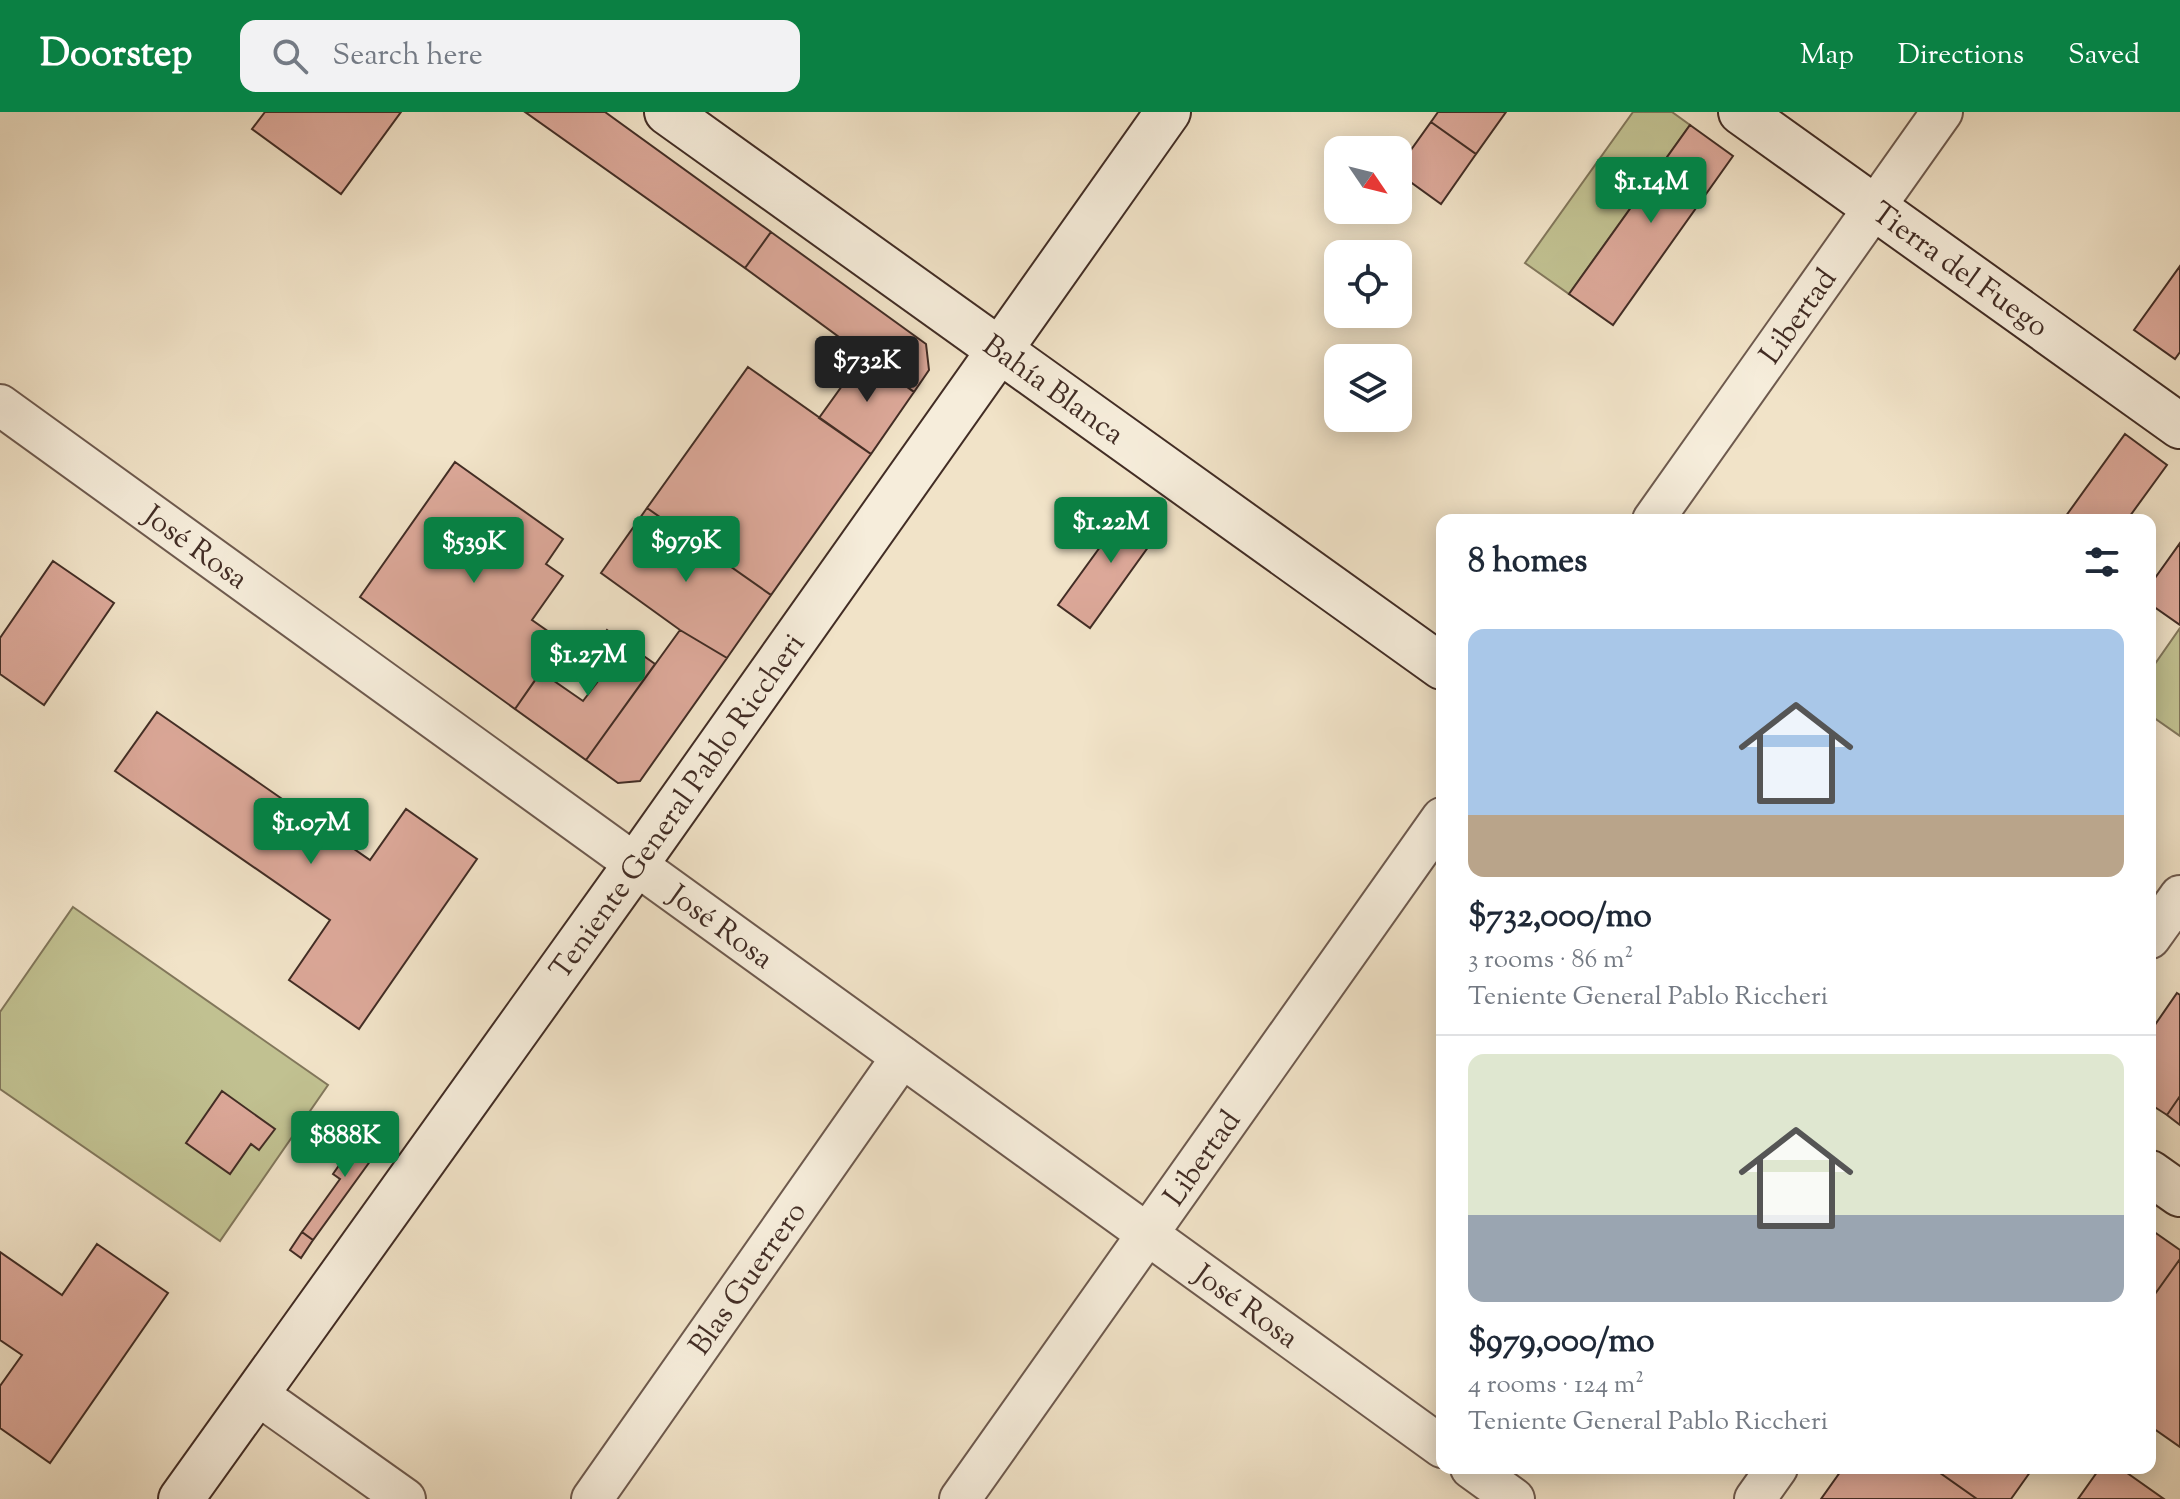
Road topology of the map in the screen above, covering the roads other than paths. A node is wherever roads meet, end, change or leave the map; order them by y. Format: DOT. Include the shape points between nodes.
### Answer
graph roads {
  1 [pos="667,112"];
  2 [pos="1168,112"];
  3 [pos="1741,112"];
  4 [pos="1942,112"];
  5 [pos="1874,207"];
  6 [pos="999,351"];
  7 [pos="0,405"];
  8 [pos="2180,426"];
  9 [pos="1657,514"];
  10 [pos="1436,663"];
  11 [pos="1436,826"];
  12 [pos="636,864"];
  13 [pos="2180,896"];
  14 [pos="2156,930"];
  15 [pos="902,1057"];
  16 [pos="2156,1177"];
  17 [pos="2180,1194"];
  18 [pos="1148,1234"];
  19 [pos="257,1394"];
  20 [pos="1436,1443"];
  21 [pos="1479,1474"];
  22 [pos="1773,1474"];
  23 [pos="181,1499"];
  24 [pos="405,1499"];
  25 [pos="592,1499"];
  26 [pos="960,1499"];
  27 [pos="1514,1499"];
  28 [pos="1755,1499"];
  1 -- 6 [label="street, Bahía Blanca"];
  2 -- 6 [label="street, Teniente General Pablo Riccheri"];
  3 -- 5 [label="street, Tierra del Fuego"];
  4 -- 5 [label="street, Libertad"];
  5 -- 8 [label="street, Tierra del Fuego"];
  5 -- 9 [label="street, Libertad"];
  6 -- 10 [label="street, Bahía Blanca"];
  6 -- 12 [label="street, Teniente General Pablo Riccheri"];
  7 -- 12 [label="street, José Rosa"];
  11 -- 18 [label="street, Libertad"];
  12 -- 15 [label="street, José Rosa"];
  12 -- 19 [label="street, Teniente General Pablo Riccheri"];
  13 -- 14 [label="street"];
  15 -- 18 [label="street, José Rosa"];
  15 -- 25 [label="street, Blas Guerrero"];
  16 -- 17 [label="street"];
  18 -- 20 [label="street, José Rosa"];
  18 -- 26 [label="street, Libertad"];
  19 -- 23 [label="street, Teniente General Pablo Riccheri"];
  19 -- 24 [label="street"];
  21 -- 27 [label="street"];
  22 -- 28 [label="street"];
}
